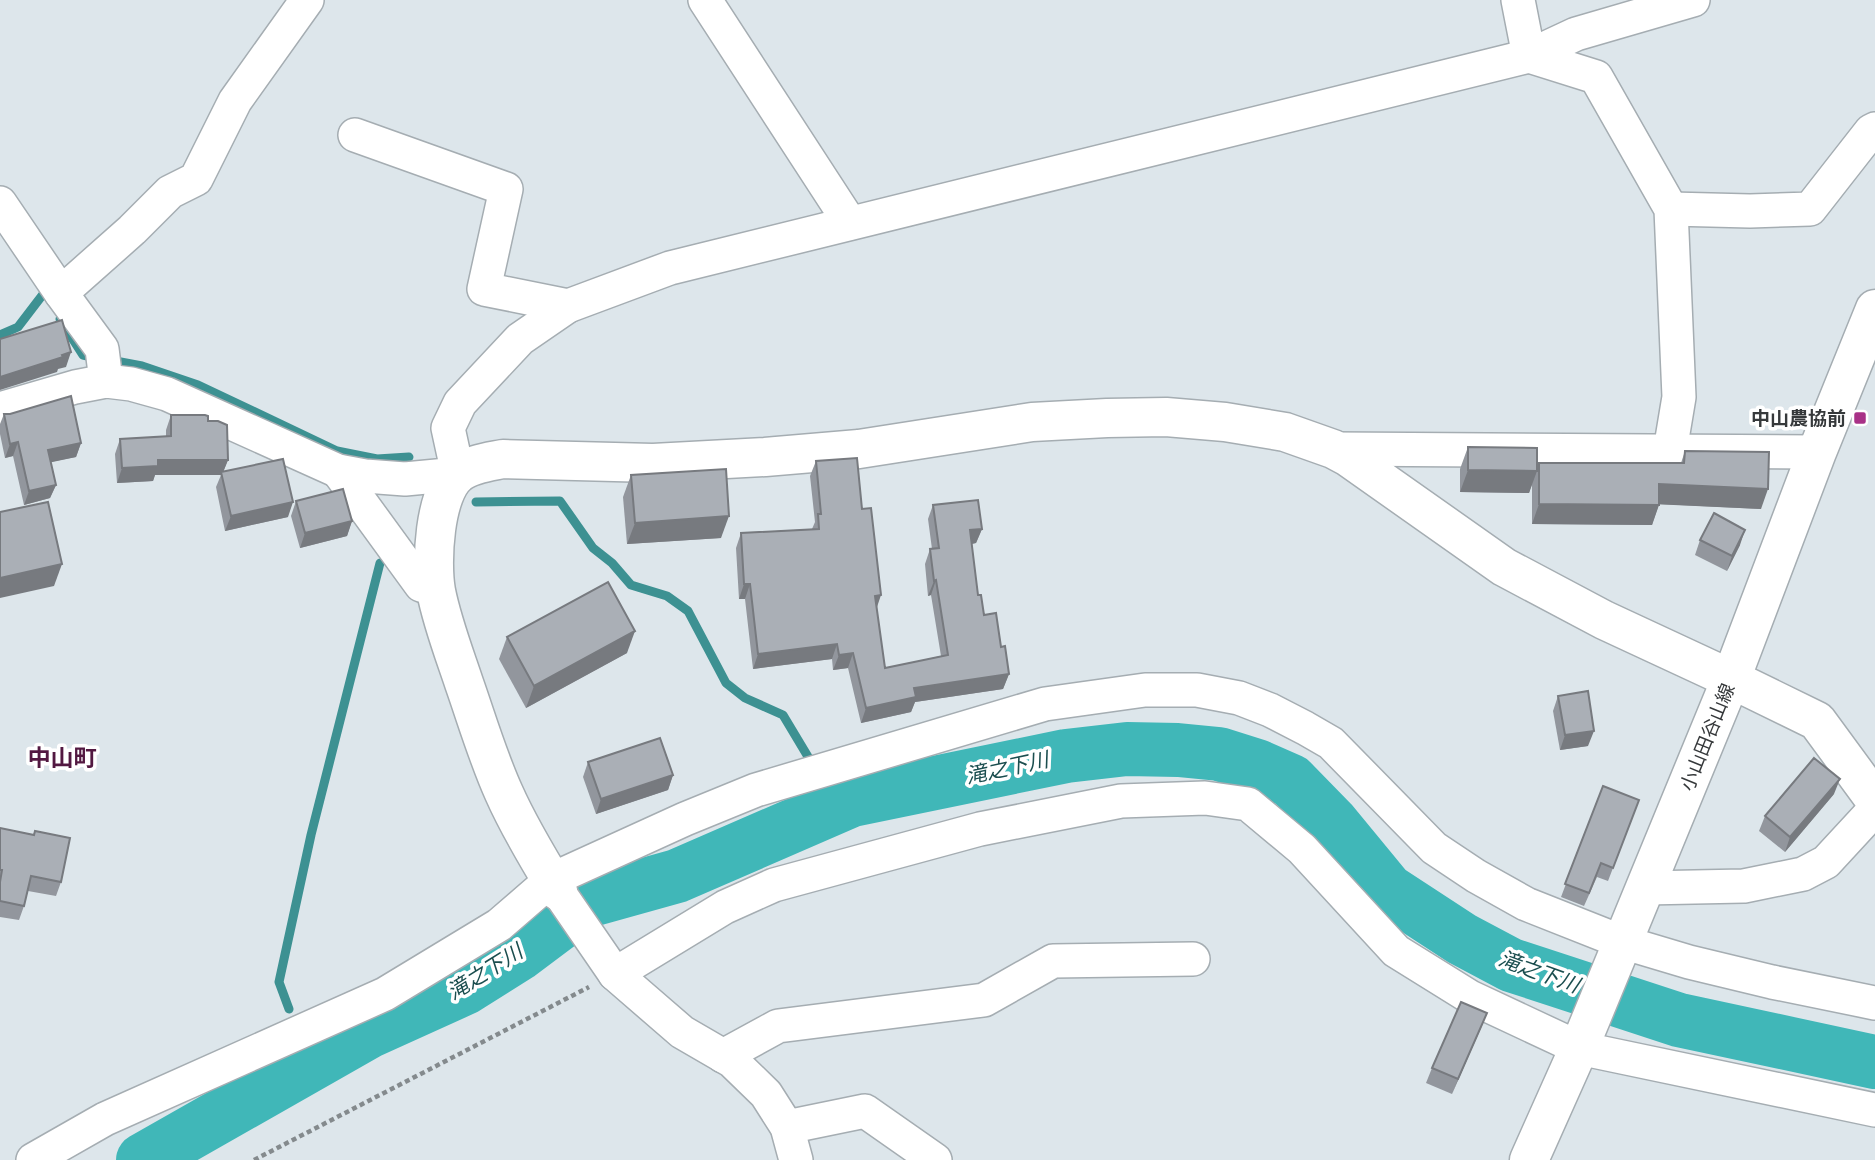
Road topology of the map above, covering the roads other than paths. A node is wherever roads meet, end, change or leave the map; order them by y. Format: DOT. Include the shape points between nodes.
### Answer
graph roads {
  1 [pos="307,0"];
  2 [pos="705,0"];
  3 [pos="1518,0"];
  4 [pos="1693,0"];
  5 [pos="1529,56"];
  6 [pos="1875,129"];
  7 [pos="355,135"];
  8 [pos="0,203"];
  9 [pos="1671,209"];
  10 [pos="849,223"];
  11 [pos="61,293"];
  12 [pos="568,306"];
  13 [pos="1875,309"];
  14 [pos="104,367"];
  15 [pos="0,409"];
  16 [pos="1333,449"];
  17 [pos="1670,451"];
  18 [pos="1817,452"];
  19 [pos="338,471"];
  20 [pos="458,474"];
  21 [pos="436,589"];
  22 [pos="1731,678"];
  23 [pos="1875,800"];
  24 [pos="1875,808"];
  25 [pos="555,886"];
  26 [pos="1645,888"];
  27 [pos="1620,948"];
  28 [pos="1193,959"];
  29 [pos="609,966"];
  30 [pos="1875,1003"];
  31 [pos="1581,1042"];
  32 [pos="723,1056"];
  33 [pos="1875,1110"];
  34 [pos="787,1128"];
  35 [pos="33,1160"];
  36 [pos="796,1160"];
  37 [pos="935,1160"];
  38 [pos="1529,1160"];
  1 -- 11 [label="street" via="235,101 196,178 170,192"];
  2 -- 10 [label="street"];
  3 -- 5 [label="street"];
  4 -- 5 [label="street" via="1576,34"];
  5 -- 9 [label="street" via="1596,78"];
  5 -- 10 [label="street"];
  6 -- 9 [label="street" via="1810,209"];
  7 -- 12 [label="street" via="506,190 484,289"];
  8 -- 11 [label="street"];
  9 -- 17 [label="street" via="1679,397"];
  10 -- 12 [label="street" via="670,268"];
  11 -- 14 [label="street"];
  12 -- 20 [label="street" via="520,339 460,403 448,428"];
  13 -- 18 [label="street, 小山田谷山線"];
  14 -- 15 [label="street" via="75,387"];
  14 -- 19 [label="street" via="131,384 167,394"];
  16 -- 17 [label="street"];
  16 -- 20 [label="street" via="1285,432 1225,422 1107,418 1032,422 859,449 765,457 653,463 503,458"];
  16 -- 22 [label="street" via="1504,567 1604,620"];
  17 -- 18 [label="street"];
  18 -- 22 [label="street, 小山田谷山線"];
  19 -- 20 [label="street" via="405,479"];
  19 -- 21 [label="street" via="421,585"];
  20 -- 21 [label="street" via="438,513"];
  21 -- 25 [label="street" via="490,761"];
  22 -- 23 [label="street" via="1817,721"];
  22 -- 26 [label="street, 小山田谷山線"];
  24 -- 26 [label="street" via="1826,862 1803,874 1744,886"];
  25 -- 27 [label="street" via="685,819 756,790 1045,705 1145,690 1197,690 1270,710 1331,743 1434,848 1526,904"];
  25 -- 29 [label="street"];
  25 -- 35 [label="street" via="386,993 105,1119"];
  26 -- 27 [label="street, 小山田谷山線"];
  27 -- 30 [label="street"];
  27 -- 31 [label="street, 小山田谷山線"];
  28 -- 32 [label="street" via="1053,961 984,1000 778,1026"];
  29 -- 31 [label="street" via="774,885 979,829 1121,801 1205,798 1248,804 1302,849 1396,951 1470,997"];
  29 -- 32 [label="street" via="682,1032"];
  31 -- 33 [label="street"];
  31 -- 38 [label="street, 小山田谷山線"];
  32 -- 34 [label="street" via="766,1094"];
  34 -- 36 [label="street"];
  34 -- 37 [label="street" via="865,1111"];
}
